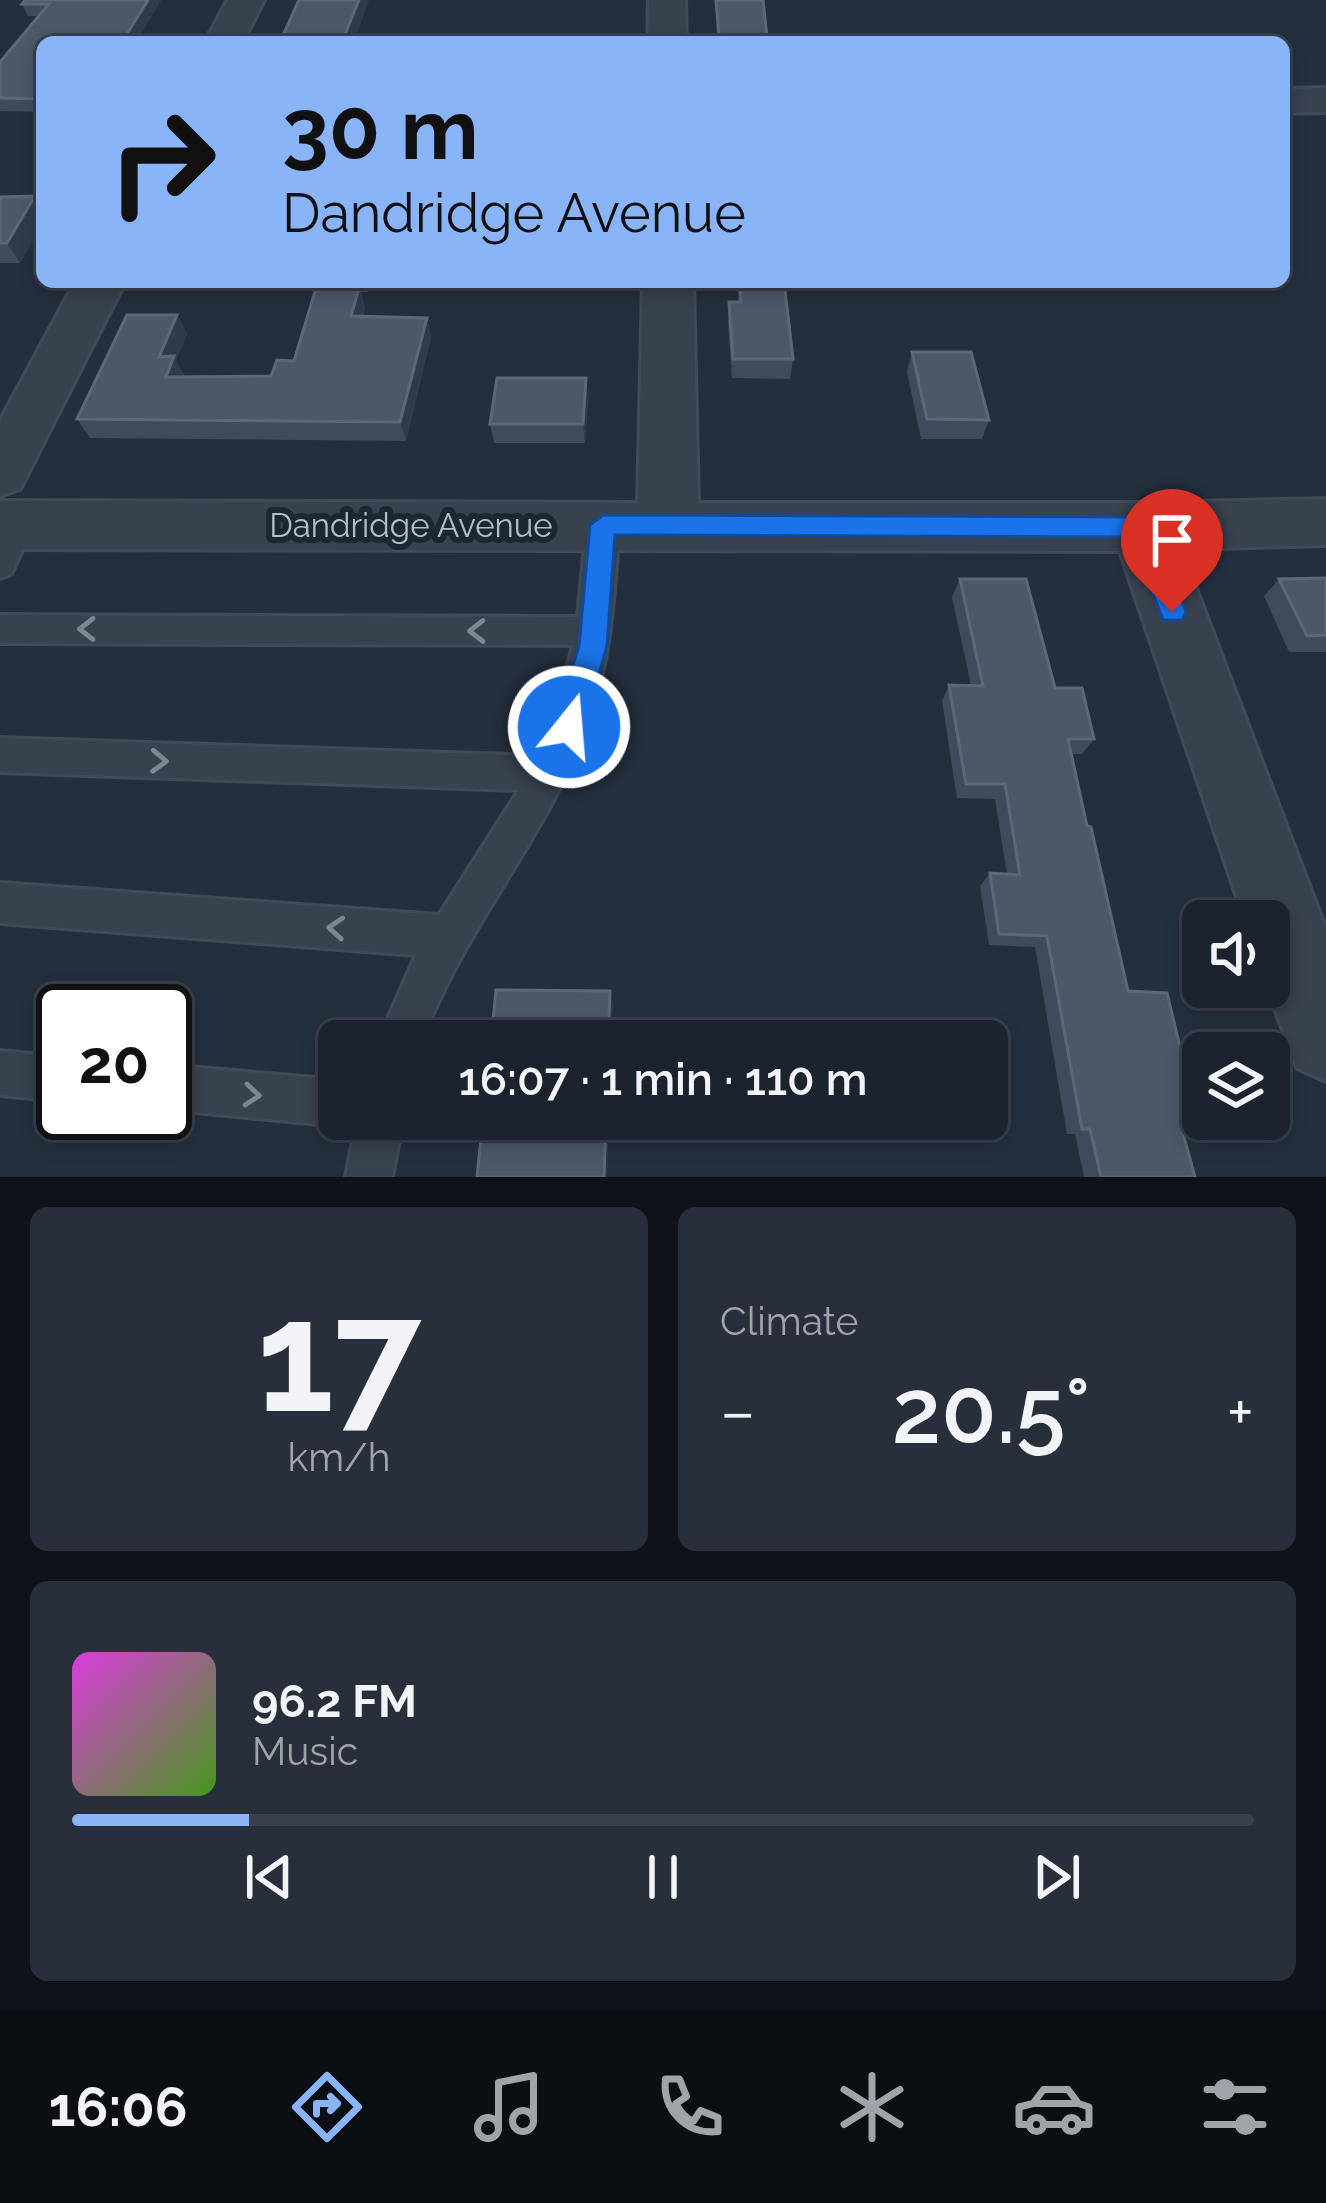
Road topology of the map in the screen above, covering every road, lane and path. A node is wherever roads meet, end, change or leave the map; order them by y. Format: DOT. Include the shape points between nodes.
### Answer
graph roads {
  1 [pos="246,0"];
  2 [pos="667,0"];
  3 [pos="227,36"];
  4 [pos="668,36"];
  5 [pos="1326,100"];
  6 [pos="1290,101"];
  7 [pos="98,288"];
  8 [pos="668,288"];
  9 [pos="4,522"];
  10 [pos="1326,522"];
  11 [pos="668,523"];
  12 [pos="603,525"];
  13 [pos="1142,527"];
  14 [pos="0,629"];
  15 [pos="594,631"];
  16 [pos="0,755"];
  17 [pos="547,774"];
  18 [pos="0,903"];
  19 [pos="453,937"];
  20 [pos="411,1020"];
  21 [pos="1326,1040"];
  22 [pos="0,1073"];
  23 [pos="36,1076"];
  24 [pos="192,1090"];
  25 [pos="318,1101"];
  26 [pos="376,1140"];
  27 [pos="369,1177"];
  1 -- 3 [label="street"];
  2 -- 4 [label="street"];
  5 -- 6 [label="street"];
  7 -- 9 [label="street"];
  8 -- 11 [label="street"];
  9 -- 12 [label="street, Dandridge Avenue"];
  10 -- 13 [label="street, Dandridge Avenue"];
  11 -- 12 [label="street, Dandridge Avenue"];
  11 -- 13 [label="street, Dandridge Avenue"];
  12 -- 15 [label="lane"];
  13 -- 21 [label="street"];
  15 -- 14 [label="lane, one-way"];
  15 -- 17 [label="lane" via="569,727"];
  16 -- 17 [label="lane, one-way"];
  17 -- 19 [label="lane"];
  19 -- 18 [label="lane, one-way"];
  19 -- 20 [label="lane"];
  22 -- 23 [label="lane"];
  24 -- 25 [label="lane, one-way"];
  26 -- 27 [label="lane"];
}
